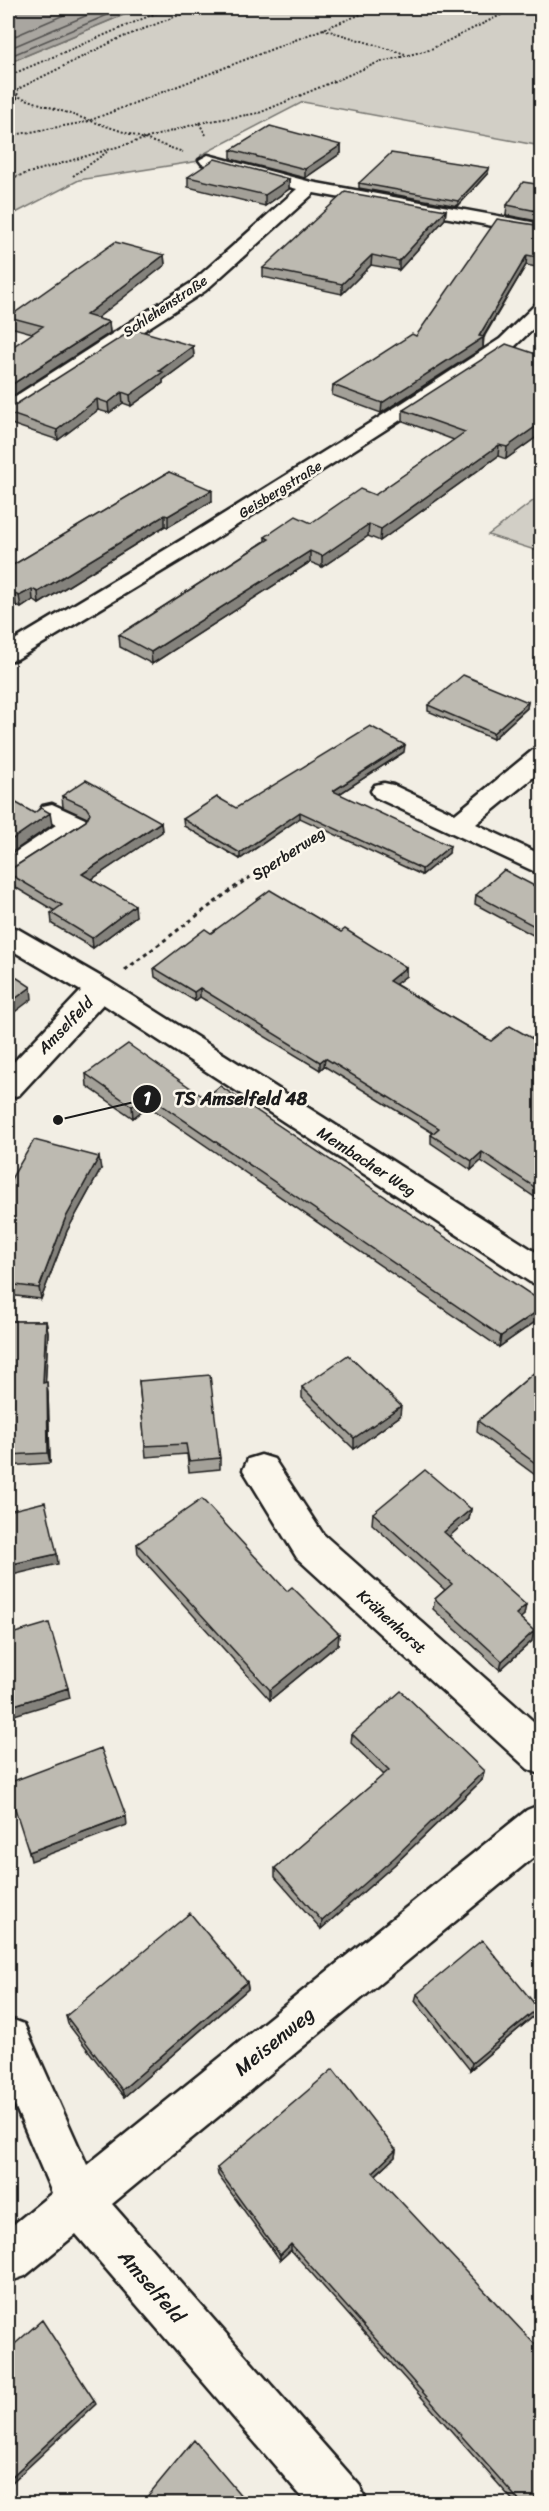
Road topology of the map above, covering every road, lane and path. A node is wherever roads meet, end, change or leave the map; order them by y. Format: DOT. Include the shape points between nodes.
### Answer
graph roads {
  1 [pos="168,8"];
  2 [pos="196,8"];
  3 [pos="377,8"];
  4 [pos="515,8"];
  5 [pos="323,29"];
  6 [pos="408,55"];
  7 [pos="8,76"];
  8 [pos="8,93"];
  9 [pos="17,99"];
  10 [pos="8,100"];
  11 [pos="86,122"];
  12 [pos="199,123"];
  13 [pos="206,135"];
  14 [pos="8,136"];
  15 [pos="143,139"];
  16 [pos="110,150"];
  17 [pos="208,160"];
  18 [pos="73,176"];
  19 [pos="8,179"];
  20 [pos="310,187"];
  21 [pos="542,230"];
  22 [pos="542,309"];
  23 [pos="8,410"];
  24 [pos="8,654"];
  25 [pos="542,756"];
  26 [pos="384,791"];
  27 [pos="52,812"];
  28 [pos="459,825"];
  29 [pos="542,866"];
  30 [pos="8,869"];
  31 [pos="8,936"];
  32 [pos="99,989"];
  33 [pos="8,1087"];
  34 [pos="542,1273"];
  35 [pos="261,1470"];
  36 [pos="542,1756"];
  37 [pos="542,1824"];
  38 [pos="8,2040"];
  39 [pos="78,2201"];
  40 [pos="8,2259"];
  41 [pos="342,2504"];
  1 -- 7 [label="path"];
  2 -- 9 [label="path" via="118,39 18,89"];
  3 -- 5 [label="path"];
  4 -- 6 [label="path" via="429,51"];
  5 -- 6 [label="path"];
  5 -- 11 [label="path"];
  6 -- 12 [label="path" via="377,63 259,113"];
  8 -- 9 [label="path"];
  9 -- 10 [label="path"];
  9 -- 11 [label="path"];
  11 -- 14 [label="path"];
  11 -- 15 [label="path"];
  12 -- 13 [label="path"];
  12 -- 15 [label="path"];
  15 -- 16 [label="path"];
  15 -- 17 [label="path"];
  16 -- 18 [label="path"];
  16 -- 19 [label="path"];
  17 -- 20 [label="street"];
  20 -- 21 [label="street"];
  20 -- 23 [label="street, Schlehenstraße" via="198,287"];
  22 -- 24 [label="street, Geisbergstraße" via="507,343 419,400"];
  25 -- 28 [label="street"];
  26 -- 28 [label="street"];
  26 -- 32 [label="path, Sperberweg" via="235,888"];
  27 -- 30 [label="street" via="76,825"];
  28 -- 29 [label="street"];
  31 -- 32 [label="street, Membacher Weg"];
  32 -- 33 [label="street, Amselfeld"];
  32 -- 34 [label="street, Membacher Weg"];
  35 -- 36 [label="street, Krähenhorst" via="310,1546"];
  37 -- 39 [label="street, Meisenweg"];
  38 -- 39 [label="street, Amselfeld"];
  39 -- 40 [label="street, Meisenweg"];
  39 -- 41 [label="street, Amselfeld"];
}
